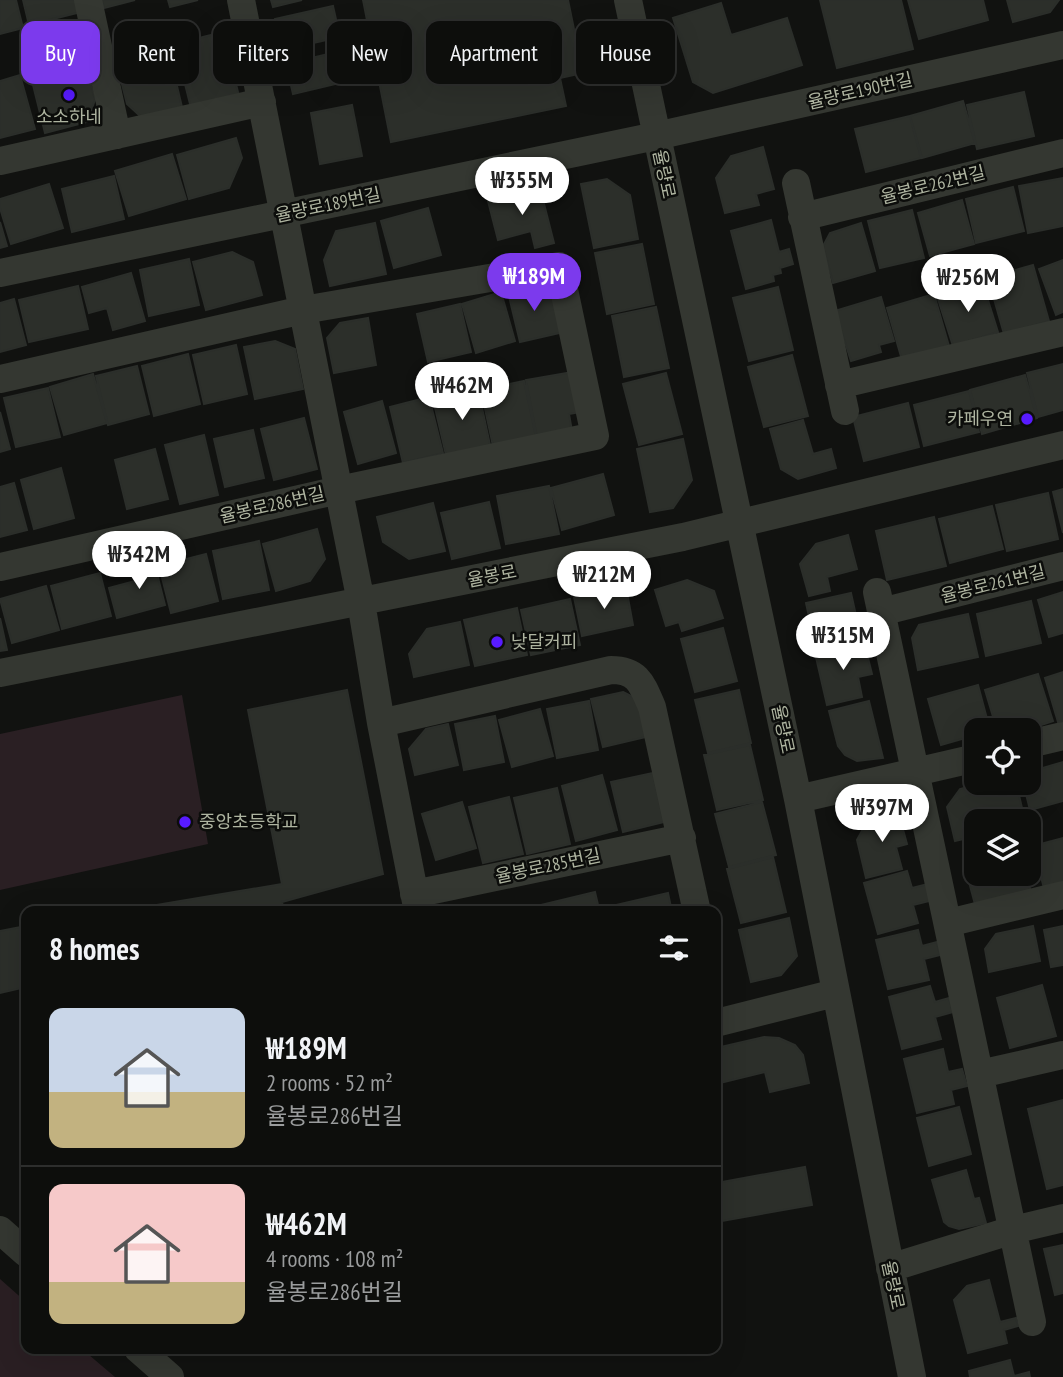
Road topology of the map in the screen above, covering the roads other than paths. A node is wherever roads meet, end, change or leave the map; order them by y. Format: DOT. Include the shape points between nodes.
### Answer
graph roads {
  1 [pos="88,0"];
  2 [pos="242,0"];
  3 [pos="628,0"];
  4 [pos="1063,46"];
  5 [pos="262,102"];
  6 [pos="117,135"];
  7 [pos="656,136"];
  8 [pos="1063,153"];
  9 [pos="0,161"];
  10 [pos="796,183"];
  11 [pos="284,214"];
  12 [pos="802,217"];
  13 [pos="0,273"];
  14 [pos="303,310"];
  15 [pos="1063,332"];
  16 [pos="0,379"];
  17 [pos="1063,445"];
  18 [pos="339,490"];
  19 [pos="739,523"];
  20 [pos="1063,566"];
  21 [pos="0,567"];
  22 [pos="361,602"];
  23 [pos="0,673"];
  24 [pos="381,723"];
  25 [pos="1063,736"];
  26 [pos="1041,741"];
  27 [pos="964,761"];
  28 [pos="916,774"];
  29 [pos="798,799"];
  30 [pos="682,838"];
  31 [pos="1063,895"];
  32 [pos="416,903"];
  33 [pos="696,906"];
  34 [pos="948,923"];
  35 [pos="835,993"];
  36 [pos="721,1014"];
  37 [pos="1063,1055"];
  38 [pos="980,1074"];
  39 [pos="1063,1219"];
  40 [pos="0,1230"];
  41 [pos="1013,1230"];
  42 [pos="21,1248"];
  43 [pos="890,1268"];
  44 [pos="1032,1322"];
  45 [pos="144,1354"];
  46 [pos="170,1377"];
  47 [pos="912,1377"];
  1 -- 6 [label="street"];
  2 -- 5 [label="street, 율봉로286번길"];
  3 -- 7 [label="street, 율량로"];
  4 -- 7 [label="street, 율량로190번길"];
  5 -- 6 [label="street"];
  5 -- 11 [label="street, 율봉로286번길"];
  6 -- 9 [label="street"];
  7 -- 11 [label="street, 율량로189번길"];
  7 -- 19 [label="street, 율량로"];
  8 -- 12 [label="street, 율봉로262번길"];
  10 -- 12 [label="street"];
  11 -- 13 [label="street, 율량로189번길"];
  11 -- 14 [label="street, 율봉로286번길"];
  12 -- 15 [label="street" via="842,398"];
  14 -- 16 [label="street"];
  14 -- 18 [label="street, 율봉로286번길"];
  14 -- 18 [label="street, 율봉로286번길" via="559,266 595,436"];
  17 -- 19 [label="street, 율봉로"];
  18 -- 21 [label="street, 율봉로286번길"];
  18 -- 22 [label="street, 율봉로286번길"];
  19 -- 22 [label="street, 율봉로"];
  19 -- 29 [label="street, 율량로"];
  20 -- 28 [label="street, 율봉로261번길" via="879,602"];
  22 -- 23 [label="street, 율봉로"];
  22 -- 24 [label="street, 율봉로285번길"];
  24 -- 30 [label="street" via="627,670 638,680 652,707"];
  24 -- 32 [label="street, 율봉로285번길"];
  25 -- 26 [label="street"];
  27 -- 28 [label="street"];
  28 -- 29 [label="street"];
  28 -- 34 [label="street"];
  29 -- 35 [label="street, 율량로"];
  30 -- 32 [label="street, 율봉로285번길"];
  30 -- 33 [label="street"];
  31 -- 34 [label="street"];
  34 -- 38 [label="street"];
  35 -- 36 [label="street"];
  35 -- 43 [label="street, 율량로"];
  37 -- 38 [label="street"];
  38 -- 41 [label="street"];
  39 -- 41 [label="street"];
  40 -- 42 [label="street"];
  41 -- 43 [label="street"];
  41 -- 44 [label="street"];
  43 -- 47 [label="street, 율량로"];
  45 -- 46 [label="street"];
}
